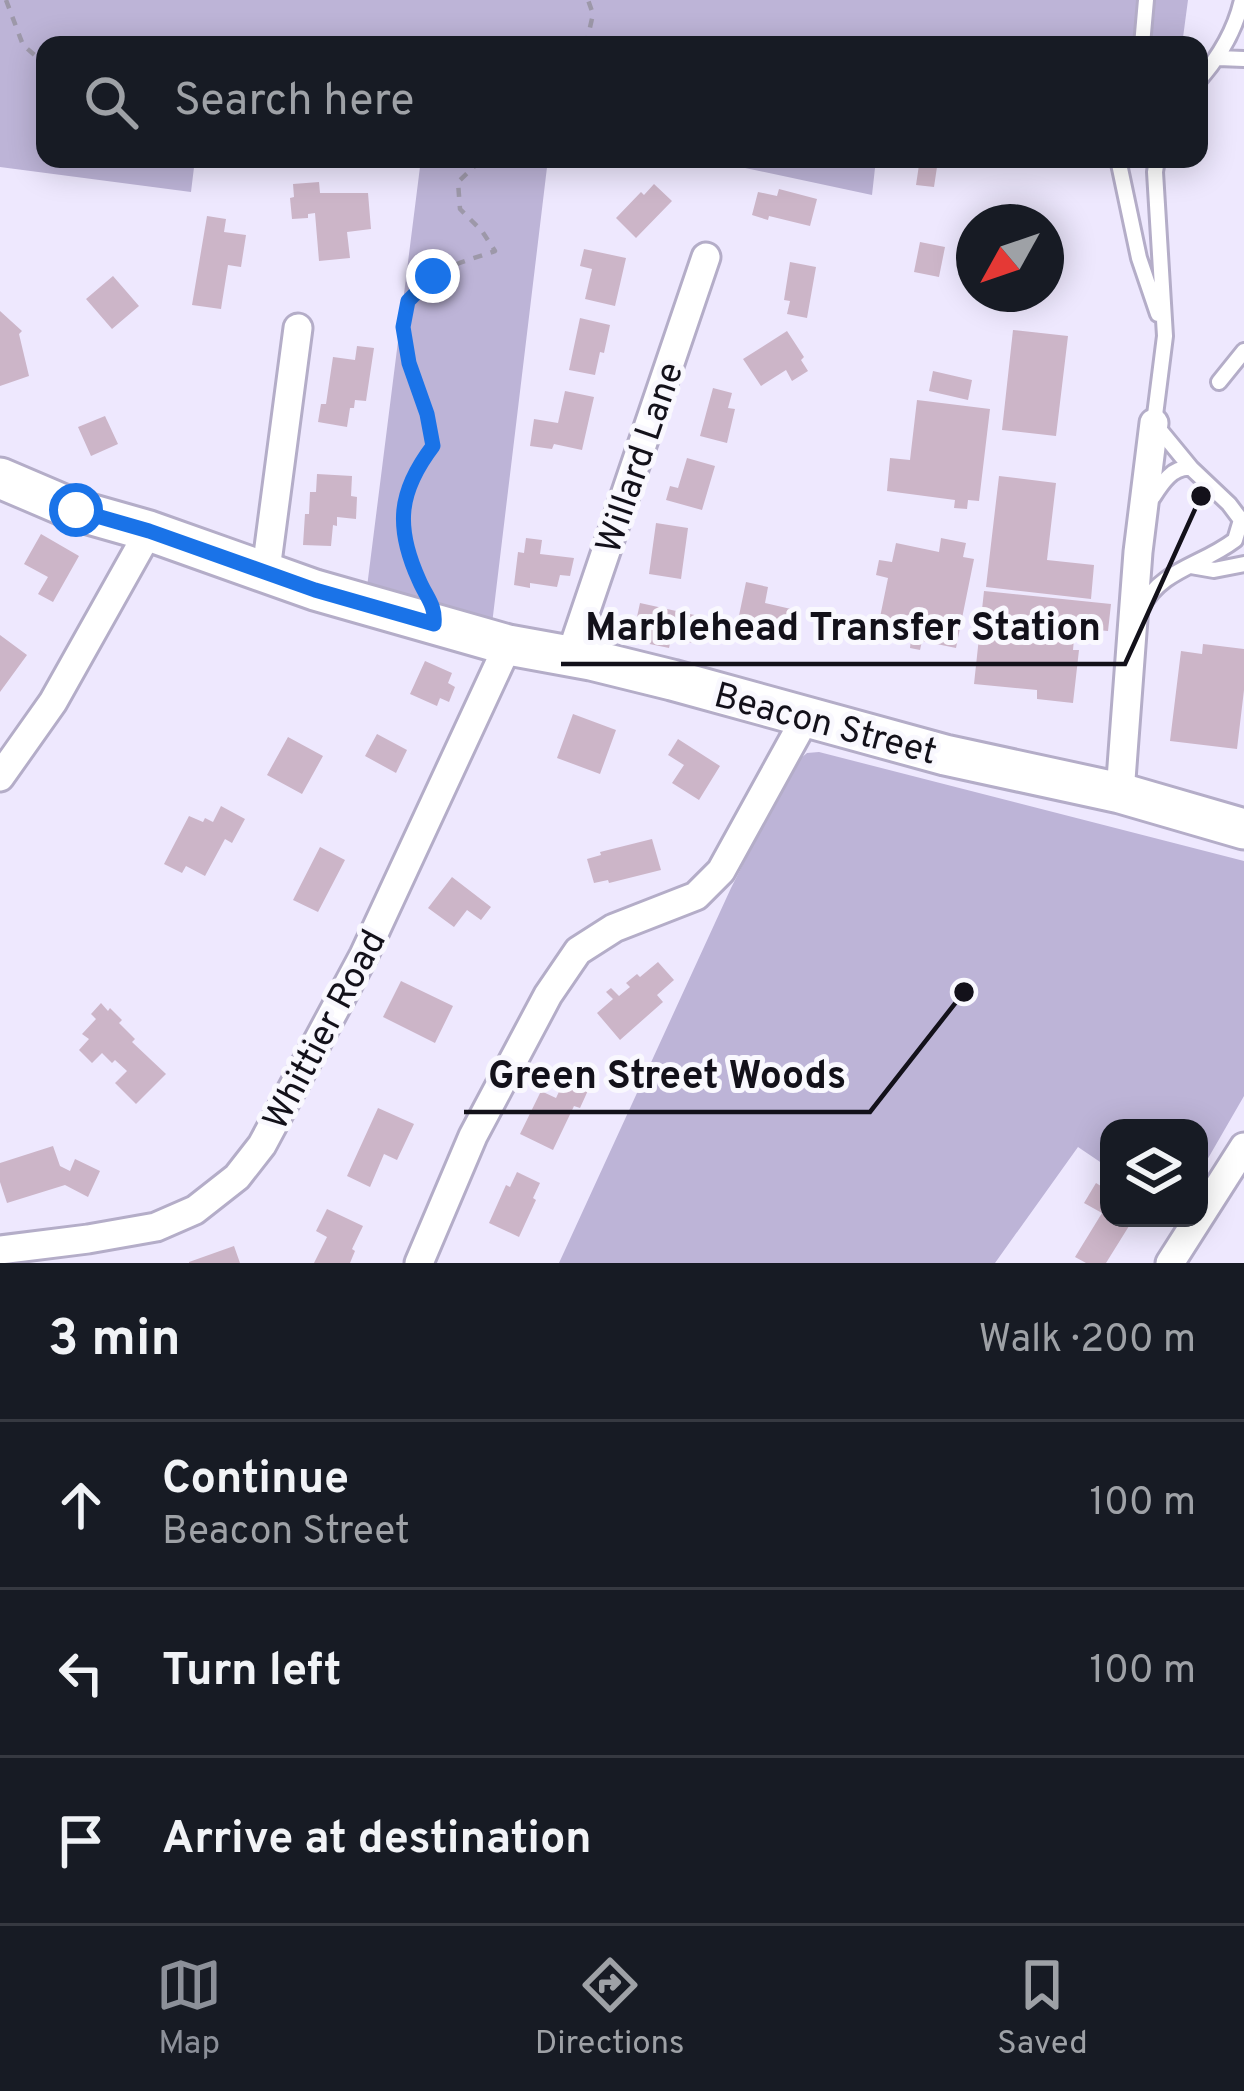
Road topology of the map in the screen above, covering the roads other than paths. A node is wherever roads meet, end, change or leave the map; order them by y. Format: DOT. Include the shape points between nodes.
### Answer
graph roads {
  1 [pos="1146,0"];
  2 [pos="1242,0"];
  3 [pos="1143,36"];
  4 [pos="1218,58"];
  5 [pos="1244,59"];
  6 [pos="1208,70"];
  7 [pos="1120,168"];
  8 [pos="1155,168"];
  9 [pos="706,257"];
  10 [pos="298,328"];
  11 [pos="1165,336"];
  12 [pos="1244,351"];
  13 [pos="1219,382"];
  14 [pos="1154,423"];
  15 [pos="1191,468"];
  16 [pos="0,478"];
  17 [pos="1143,511"];
  18 [pos="149,531"];
  19 [pos="1244,564"];
  20 [pos="1191,566"];
  21 [pos="266,571"];
  22 [pos="1133,625"];
  23 [pos="508,645"];
  24 [pos="570,657"];
  25 [pos="806,717"];
  26 [pos="0,777"];
  27 [pos="1120,793"];
  28 [pos="1244,829"];
  29 [pos="1244,1147"];
  30 [pos="0,1250"];
  31 [pos="419,1263"];
  32 [pos="1170,1263"];
  1 -- 3 [label="lane"];
  2 -- 4 [label="lane"];
  4 -- 5 [label="lane"];
  4 -- 6 [label="lane"];
  7 -- 11 [label="lane"];
  8 -- 11 [label="lane"];
  9 -- 24 [label="street, Willard Lane"];
  10 -- 21 [label="street"];
  11 -- 14 [label="lane"];
  12 -- 13 [label="lane"];
  14 -- 15 [label="lane"];
  14 -- 17 [label="street"];
  15 -- 17 [label="lane" via="1166,478"];
  15 -- 20 [label="lane" via="1241,520 1235,540"];
  16 -- 18 [label="street, Beacon Street"];
  17 -- 22 [label="street"];
  18 -- 21 [label="street, Beacon Street"];
  18 -- 26 [label="street" via="53,702"];
  19 -- 20 [label="lane"];
  20 -- 22 [label="lane" via="1150,591"];
  21 -- 23 [label="street, Beacon Street"];
  22 -- 27 [label="street"];
  23 -- 24 [label="street, Beacon Street"];
  23 -- 30 [label="street, Whittier Road" via="364,955 237,1177 195,1210 156,1227"];
  24 -- 25 [label="street, Beacon Street"];
  25 -- 27 [label="street, Beacon Street"];
  25 -- 31 [label="street" via="721,871 696,896 614,928 578,952 473,1136"];
  27 -- 28 [label="street, Beacon Street"];
  29 -- 32 [label="street"];
}
